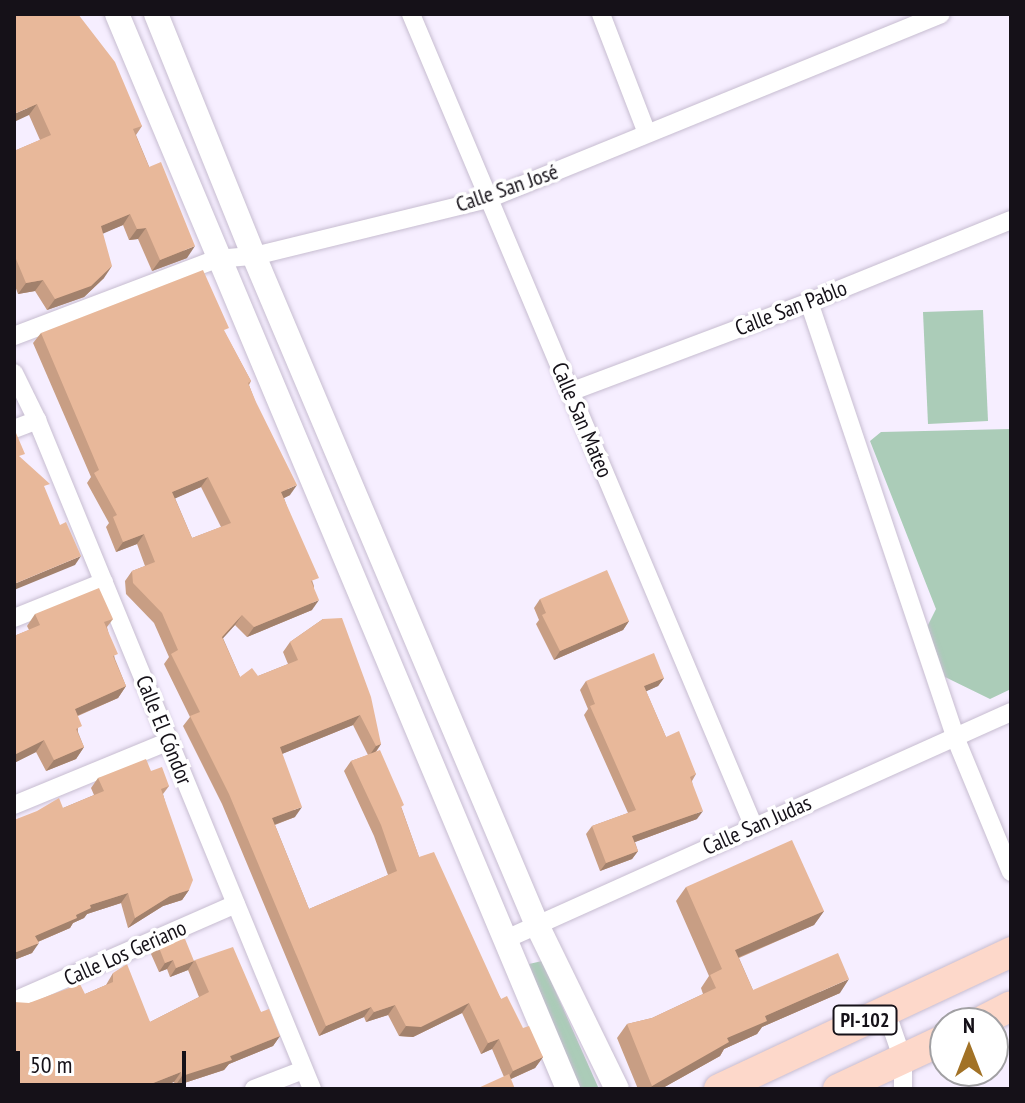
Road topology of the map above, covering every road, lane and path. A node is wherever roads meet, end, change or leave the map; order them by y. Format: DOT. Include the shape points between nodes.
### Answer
graph roads {
  1 [pos="117,14"];
  2 [pos="156,14"];
  3 [pos="411,14"];
  4 [pos="601,14"];
  5 [pos="941,14"];
  6 [pos="647,133"];
  7 [pos="488,199"];
  8 [pos="1011,220"];
  9 [pos="254,256"];
  10 [pos="217,259"];
  11 [pos="809,302"];
  12 [pos="14,336"];
  13 [pos="14,373"];
  14 [pos="570,392"];
  15 [pos="37,420"];
  16 [pos="14,429"];
  17 [pos="104,582"];
  18 [pos="14,618"];
  19 [pos="1011,712"];
  20 [pos="955,737"];
  21 [pos="169,741"];
  22 [pos="14,805"];
  23 [pos="753,825"];
  24 [pos="1011,872"];
  25 [pos="236,904"];
  26 [pos="537,925"];
  27 [pos="504,940"];
  28 [pos="1011,952"];
  29 [pos="14,1001"];
  30 [pos="886,1011"];
  31 [pos="929,1053"];
  32 [pos="303,1070"];
  33 [pos="903,1075"];
  34 [pos="254,1089"];
  35 [pos="312,1089"];
  36 [pos="568,1089"];
  37 [pos="617,1089"];
  38 [pos="719,1089"];
  39 [pos="838,1089"];
  1 -- 10 [label="street"];
  2 -- 9 [label="street"];
  3 -- 7 [label="street, Calle San Mateo"];
  4 -- 6 [label="street"];
  5 -- 6 [label="street, Calle San José"];
  6 -- 7 [label="street, Calle San José"];
  7 -- 9 [label="street, Calle San José"];
  7 -- 14 [label="street, Calle San Mateo"];
  8 -- 11 [label="street, Calle San Pablo"];
  9 -- 10 [label="street, Calle San José"];
  9 -- 26 [label="street"];
  10 -- 12 [label="street, Calle San José"];
  10 -- 27 [label="street"];
  11 -- 14 [label="street, Calle San Pablo"];
  11 -- 20 [label="street"];
  13 -- 15 [label="street, Calle El Cóndor"];
  14 -- 23 [label="street, Calle San Mateo"];
  15 -- 16 [label="street"];
  15 -- 17 [label="street, Calle El Cóndor"];
  17 -- 18 [label="street"];
  17 -- 21 [label="street, Calle El Cóndor"];
  19 -- 20 [label="street, Calle San Judas"];
  20 -- 23 [label="street, Calle San Judas"];
  20 -- 24 [label="street"];
  21 -- 22 [label="street"];
  21 -- 25 [label="street, Calle El Cóndor"];
  23 -- 26 [label="street, Calle San Judas"];
  25 -- 29 [label="street, Calle Los Geriano"];
  25 -- 32 [label="street, Calle El Cóndor"];
  26 -- 27 [label="street, Calle San Judas"];
  26 -- 37 [label="street"];
  27 -- 36 [label="street"];
  28 -- 30 [label="main road, PI-102"];
  30 -- 33 [label="street"];
  30 -- 38 [label="main road, PI-102"];
  31 -- 33 [label="main road, PI-102"];
  32 -- 34 [label="street"];
  32 -- 35 [label="street, Calle El Cóndor"];
  33 -- 39 [label="main road, PI-102"];
}
